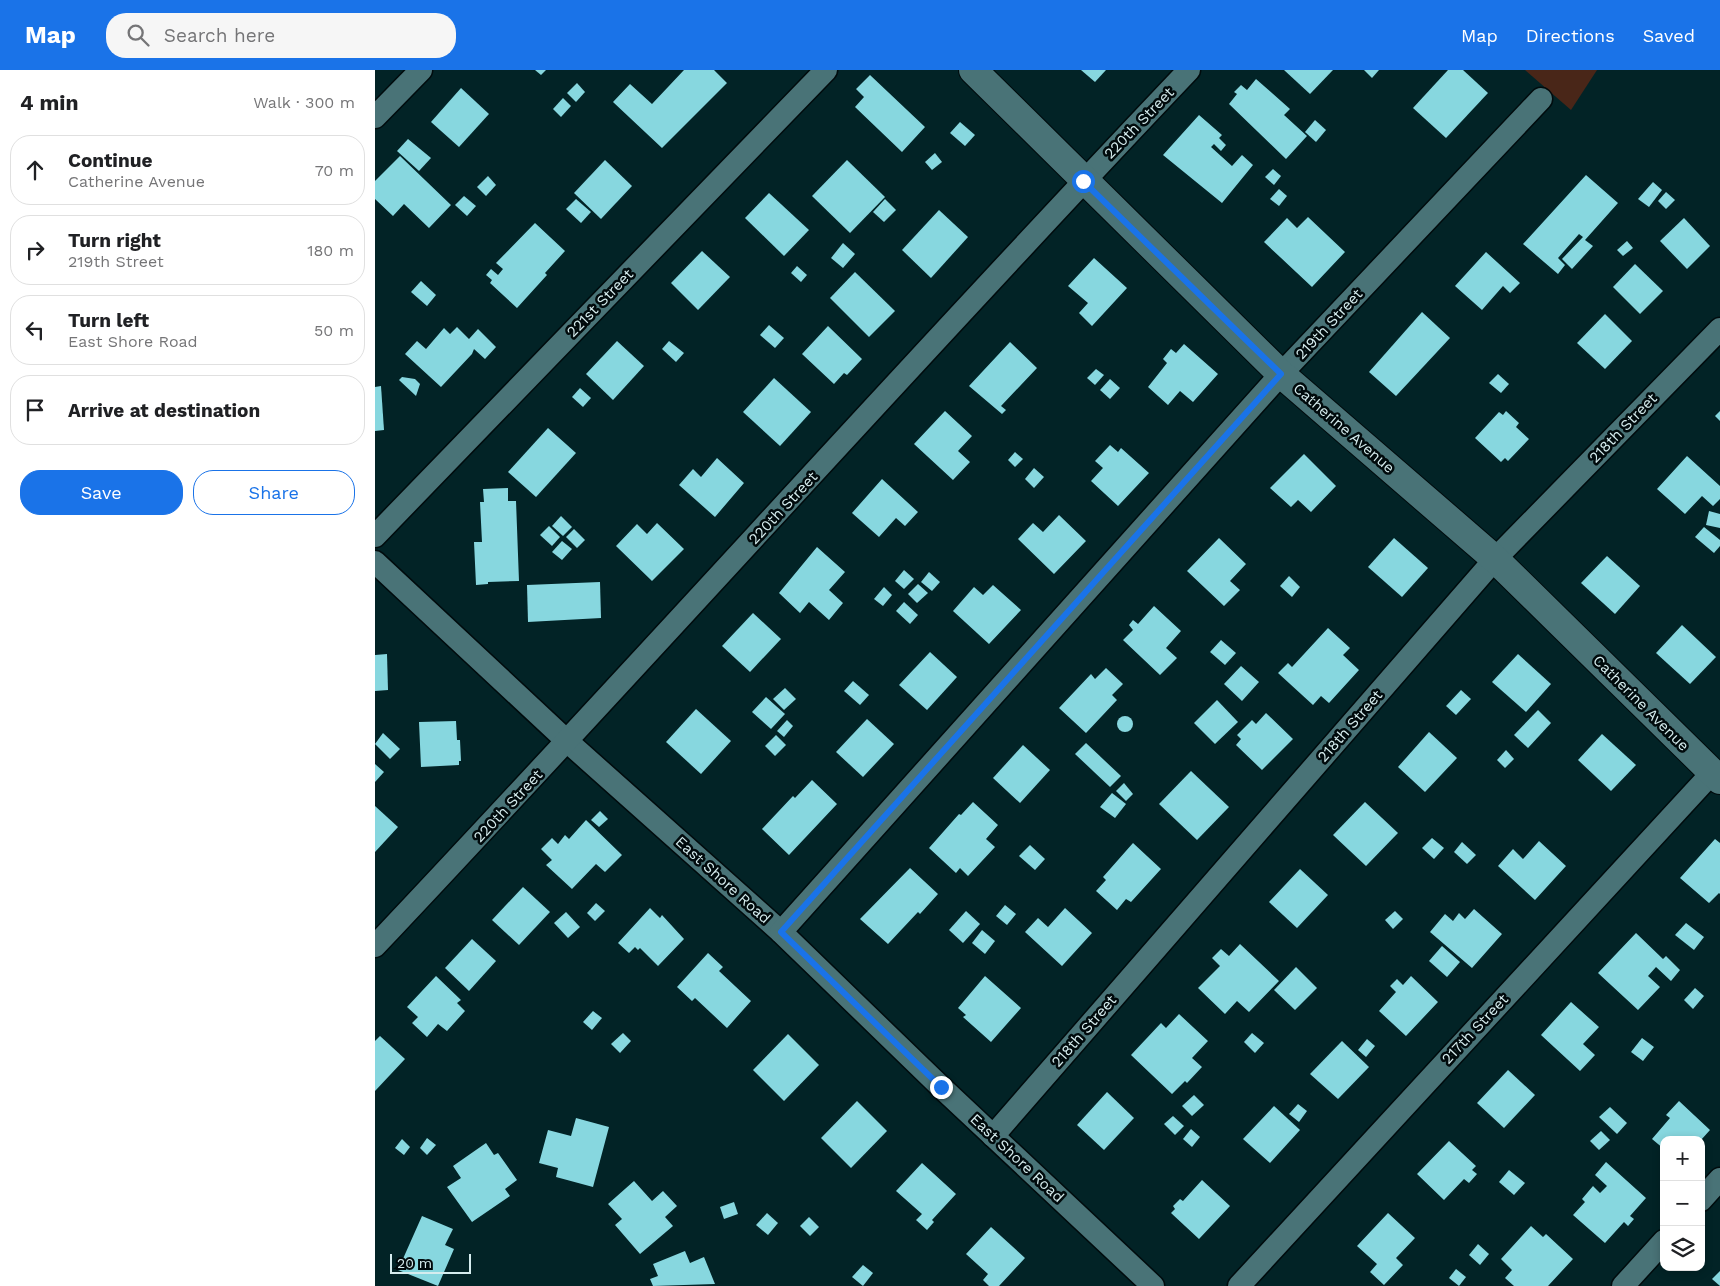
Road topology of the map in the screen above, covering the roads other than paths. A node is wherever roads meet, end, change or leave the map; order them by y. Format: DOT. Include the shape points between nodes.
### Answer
graph roads {
  1 [pos="421,70"];
  2 [pos="826,70"];
  3 [pos="973,70"];
  4 [pos="1189,70"];
  5 [pos="1541,100"];
  6 [pos="375,117"];
  7 [pos="1083,181"];
  8 [pos="1720,329"];
  9 [pos="1281,374"];
  10 [pos="375,536"];
  11 [pos="1495,559"];
  12 [pos="375,562"];
  13 [pos="568,742"];
  14 [pos="1716,776"];
  15 [pos="781,932"];
  16 [pos="375,946"];
  17 [pos="993,1136"];
  18 [pos="1720,1179"];
  19 [pos="1705,1196"];
  20 [pos="1660,1245"];
  21 [pos="1153,1286"];
  22 [pos="1239,1286"];
  23 [pos="1623,1286"];
  1 -- 6 [label="street"];
  2 -- 10 [label="street, 221st Street"];
  3 -- 7 [label="street, Catherine Avenue"];
  4 -- 7 [label="street, 220th Street"];
  5 -- 9 [label="street, 219th Street"];
  7 -- 9 [label="street, Catherine Avenue"];
  7 -- 13 [label="street, 220th Street"];
  8 -- 11 [label="street, 218th Street"];
  9 -- 11 [label="street, Catherine Avenue"];
  9 -- 15 [label="street, 219th Street"];
  11 -- 14 [label="street, Catherine Avenue"];
  11 -- 17 [label="street, 218th Street"];
  12 -- 13 [label="street, East Shore Road"];
  13 -- 15 [label="street, East Shore Road"];
  13 -- 16 [label="street, 220th Street"];
  14 -- 22 [label="street, 217th Street"];
  15 -- 17 [label="street, East Shore Road"];
  17 -- 21 [label="street, East Shore Road"];
  18 -- 19 [label="street"];
  20 -- 23 [label="street"];
}
